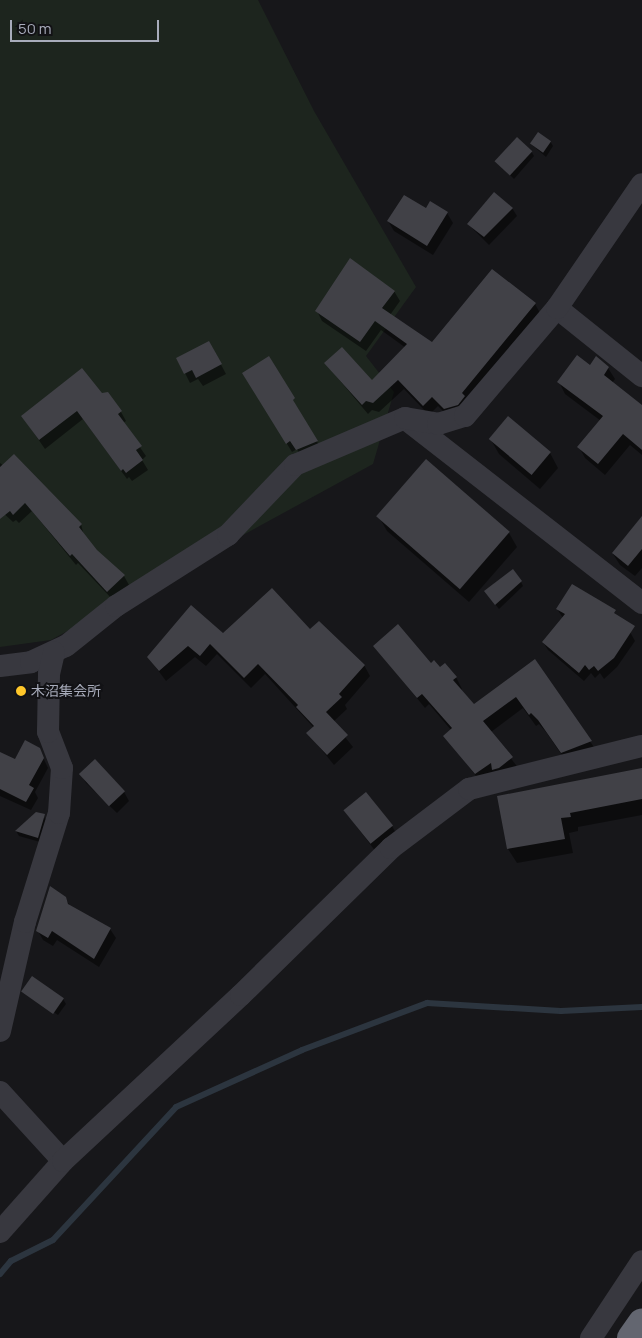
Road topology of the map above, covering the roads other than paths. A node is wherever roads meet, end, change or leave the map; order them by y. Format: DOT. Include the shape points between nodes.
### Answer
graph roads {
  1 [pos="642,184"];
  2 [pos="557,308"];
  3 [pos="642,376"];
  4 [pos="405,418"];
  5 [pos="642,603"];
  6 [pos="54,653"];
  7 [pos="0,666"];
  8 [pos="642,746"];
  9 [pos="0,1030"];
  10 [pos="0,1092"];
  11 [pos="63,1161"];
  12 [pos="0,1232"];
  13 [pos="642,1261"];
  14 [pos="642,1322"];
  15 [pos="591,1338"];
  16 [pos="631,1338"];
  1 -- 2 [label="street"];
  2 -- 3 [label="street"];
  2 -- 4 [label="street" via="465,416 438,424"];
  4 -- 5 [label="street"];
  4 -- 6 [label="street" via="295,465 228,535 116,606"];
  6 -- 7 [label="street" via="31,662"];
  6 -- 9 [label="street" via="49,674 48,732 62,768 58,813 26,922"];
  8 -- 11 [label="street" via="469,789 391,848"];
  10 -- 11 [label="street"];
  11 -- 12 [label="street"];
  13 -- 15 [label="street"];
  14 -- 16 [label="highway"];
}
